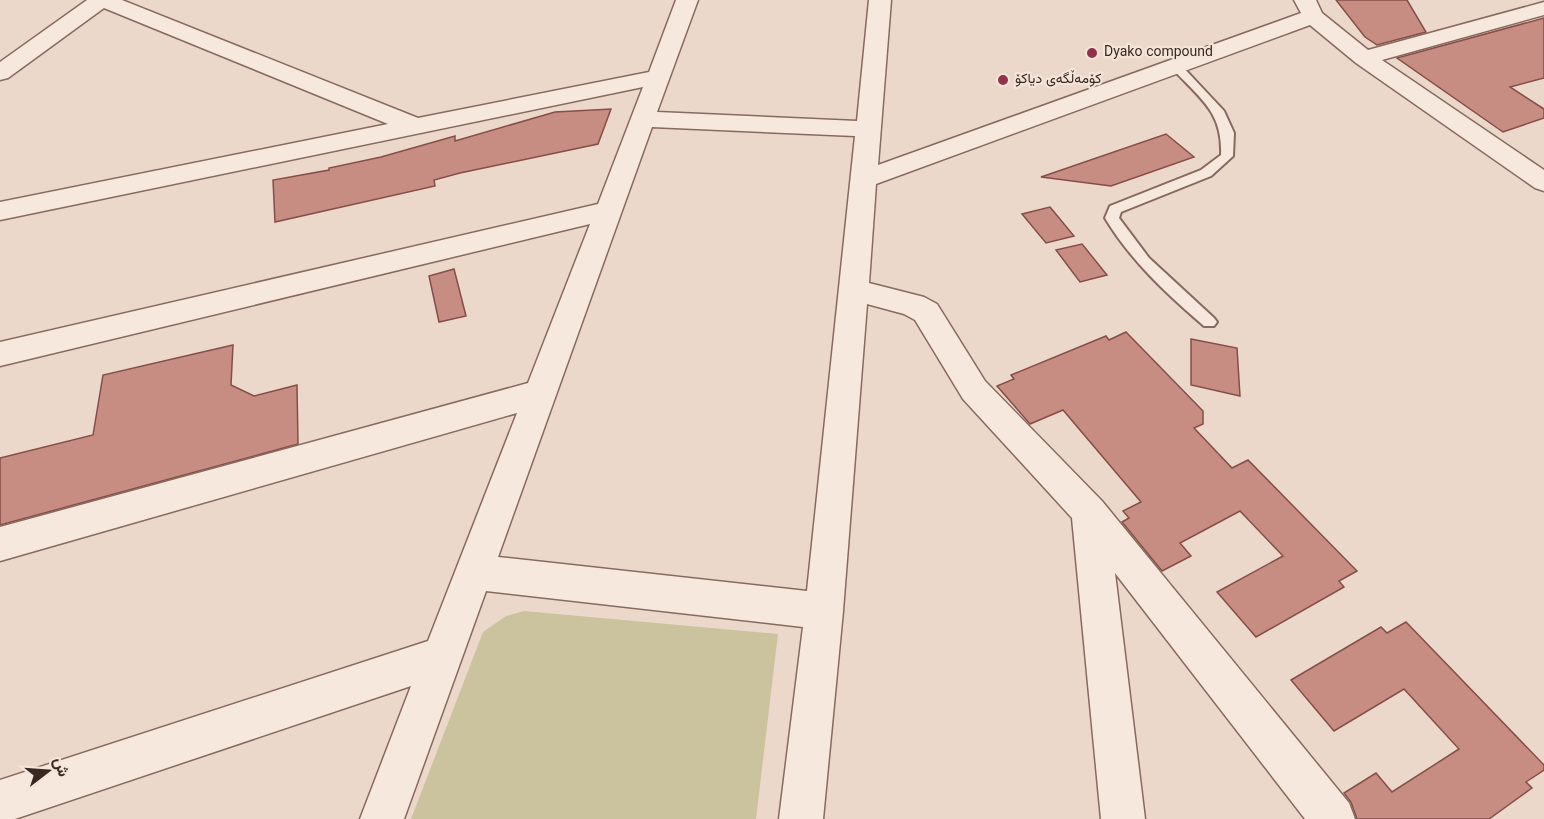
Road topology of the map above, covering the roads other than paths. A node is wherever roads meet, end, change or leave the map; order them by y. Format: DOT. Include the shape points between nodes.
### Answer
graph roads {
  1 [pos="102,0"];
  2 [pos="687,0"];
  3 [pos="880,0"];
  4 [pos="1529,7"];
  5 [pos="1309,8"];
  6 [pos="1364,58"];
  7 [pos="1176,66"];
  8 [pos="0,74"];
  9 [pos="658,77"];
  10 [pos="643,119"];
  11 [pos="415,126"];
  12 [pos="868,129"];
  13 [pos="1542,178"];
  14 [pos="864,179"];
  15 [pos="609,210"];
  16 [pos="0,212"];
  17 [pos="854,290"];
  18 [pos="1209,322"];
  19 [pos="0,354"];
  20 [pos="540,393"];
  21 [pos="1089,512"];
  22 [pos="0,544"];
  23 [pos="474,572"];
  24 [pos="824,610"];
  25 [pos="443,656"];
  26 [pos="0,802"];
  27 [pos="382,819"];
  28 [pos="801,819"];
  29 [pos="1123,819"];
  30 [pos="1333,819"];
  1 -- 8 [label="street"];
  1 -- 11 [label="street"];
  2 -- 9 [label="street"];
  3 -- 12 [label="street"];
  4 -- 6 [label="street"];
  5 -- 6 [label="street"];
  5 -- 7 [label="street"];
  6 -- 13 [label="street"];
  7 -- 14 [label="street"];
  7 -- 18 [label="lane" via="1218,111 1228,133 1227,156 1206,173 1115,209 1112,218 1160,279"];
  9 -- 10 [label="street"];
  9 -- 11 [label="street"];
  10 -- 12 [label="street"];
  10 -- 15 [label="street"];
  11 -- 16 [label="street"];
  12 -- 14 [label="street"];
  14 -- 17 [label="street"];
  15 -- 19 [label="street"];
  15 -- 20 [label="street"];
  17 -- 21 [label="street" via="913,304 926,312 974,390"];
  17 -- 24 [label="street"];
  20 -- 22 [label="street"];
  20 -- 23 [label="street"];
  21 -- 29 [label="street"];
  21 -- 30 [label="street"];
  23 -- 24 [label="street"];
  23 -- 25 [label="street"];
  24 -- 28 [label="street"];
  25 -- 26 [label="street"];
  25 -- 27 [label="street"];
}
